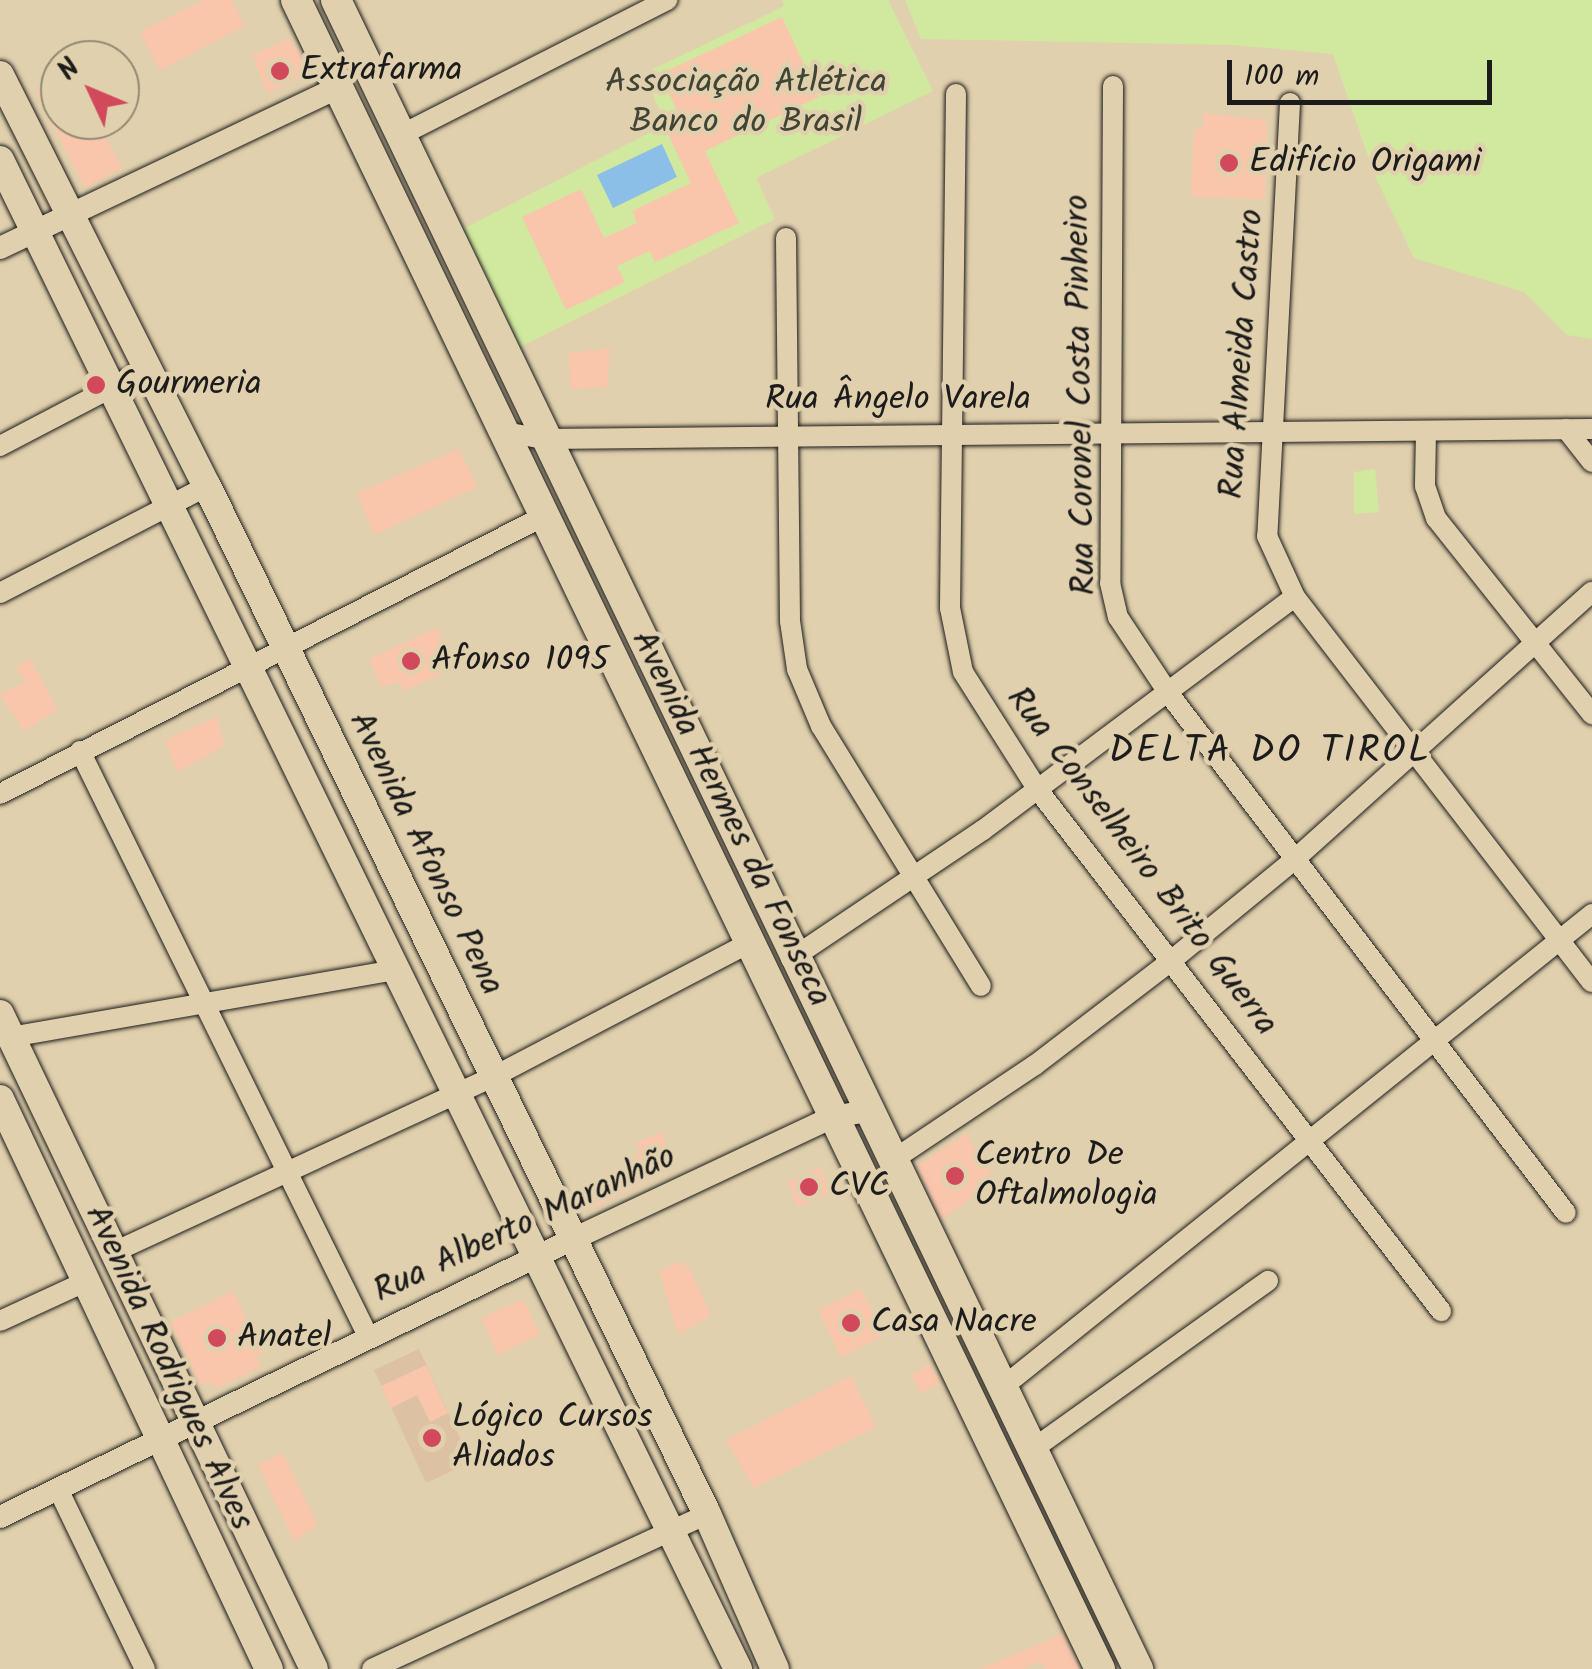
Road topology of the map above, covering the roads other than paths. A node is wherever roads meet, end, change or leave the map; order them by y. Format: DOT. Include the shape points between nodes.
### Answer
graph roads {
  1 [pos="296,0"];
  2 [pos="667,0"];
  3 [pos="344,3"];
  4 [pos="636,7"];
  5 [pos="0,75"];
  6 [pos="1113,86"];
  7 [pos="337,88"];
  8 [pos="956,94"];
  9 [pos="1290,103"];
  10 [pos="399,136"];
  11 [pos="0,160"];
  12 [pos="71,214"];
  13 [pos="35,231"];
  14 [pos="786,238"];
  15 [pos="0,248"];
  16 [pos="148,368"];
  17 [pos="110,388"];
  18 [pos="1566,428"];
  19 [pos="1592,429"];
  20 [pos="1274,430"];
  21 [pos="504,432"];
  22 [pos="790,432"];
  23 [pos="1112,432"];
  24 [pos="1426,432"];
  25 [pos="957,433"];
  26 [pos="545,438"];
  27 [pos="0,446"];
  28 [pos="1592,462"];
  29 [pos="207,486"];
  30 [pos="170,506"];
  31 [pos="544,516"];
  32 [pos="1592,592"];
  33 [pos="0,593"];
  34 [pos="1295,597"];
  35 [pos="1537,642"];
  36 [pos="284,647"];
  37 [pos="247,666"];
  38 [pos="1169,694"];
  39 [pos="1592,714"];
  40 [pos="1413,749"];
  41 [pos="80,751"];
  42 [pos="1038,790"];
  43 [pos="0,794"];
  44 [pos="1294,860"];
  45 [pos="914,878"];
  46 [pos="1592,914"];
  47 [pos="1560,940"];
  48 [pos="747,944"];
  49 [pos="792,959"];
  50 [pos="1172,961"];
  51 [pos="394,970"];
  52 [pos="1592,982"];
  53 [pos="981,986"];
  54 [pos="209,1003"];
  55 [pos="6,1025"];
  56 [pos="1435,1043"];
  57 [pos="14,1070"];
  58 [pos="491,1078"];
  59 [pos="457,1094"];
  60 [pos="0,1099"];
  61 [pos="866,1111"];
  62 [pos="833,1117"];
  63 [pos="1312,1145"];
  64 [pos="890,1162"];
  65 [pos="288,1174"];
  66 [pos="1566,1213"];
  67 [pos="569,1241"];
  68 [pos="112,1247"];
  69 [pos="539,1256"];
  70 [pos="76,1277"];
  71 [pos="1268,1280"];
  72 [pos="1441,1311"];
  73 [pos="144,1312"];
  74 [pos="0,1321"];
  75 [pos="110,1334"];
  76 [pos="368,1338"];
  77 [pos="1004,1386"];
  78 [pos="198,1422"];
  79 [pos="160,1440"];
  80 [pos="1032,1449"];
  81 [pos="58,1489"];
  82 [pos="707,1514"];
  83 [pos="0,1517"];
  84 [pos="668,1531"];
  85 [pos="146,1669"];
  86 [pos="268,1669"];
  87 [pos="314,1669"];
  88 [pos="372,1669"];
  89 [pos="738,1669"];
  90 [pos="776,1669"];
  91 [pos="1100,1669"];
  92 [pos="1138,1669"];
  1 -- 7 [label="main road, Avenida Hermes da Fonseca"];
  2 -- 4 [label="street"];
  3 -- 10 [label="main road, Avenida Hermes da Fonseca"];
  4 -- 10 [label="street"];
  5 -- 12 [label="main road, Avenida Afonso Pena"];
  6 -- 23 [label="street, Rua Coronel Costa Pinheiro"];
  7 -- 12 [label="street"];
  7 -- 21 [label="main road, Avenida Hermes da Fonseca"];
  8 -- 25 [label="street, Rua Conselheiro Brito Guerra"];
  9 -- 20 [label="street, Rua Almeida Castro"];
  10 -- 26 [label="main road, Avenida Hermes da Fonseca"];
  11 -- 13 [label="main road"];
  12 -- 13 [label="street"];
  12 -- 16 [label="main road, Avenida Afonso Pena"];
  13 -- 15 [label="street"];
  13 -- 17 [label="main road"];
  14 -- 22 [label="street"];
  16 -- 17 [label="street"];
  16 -- 29 [label="main road, Avenida Afonso Pena"];
  17 -- 27 [label="street"];
  17 -- 30 [label="main road"];
  18 -- 19 [label="street, Rua Ângelo Varela"];
  18 -- 24 [label="street, Rua Ângelo Varela"];
  18 -- 28 [label="street"];
  20 -- 23 [label="street, Rua Ângelo Varela"];
  20 -- 24 [label="street, Rua Ângelo Varela"];
  20 -- 34 [label="street, Rua Almeida Castro" via="1267,536"];
  21 -- 26 [label="street, Rua Ângelo Varela"];
  21 -- 31 [label="main road, Avenida Hermes da Fonseca"];
  22 -- 25 [label="street, Rua Ângelo Varela"];
  22 -- 26 [label="street, Rua Ângelo Varela"];
  22 -- 45 [label="street" via="790,621 797,670 821,726"];
  23 -- 25 [label="street, Rua Ângelo Varela"];
  23 -- 38 [label="street, Rua Coronel Costa Pinheiro" via="1112,601"];
  24 -- 35 [label="street" via="1425,486 1436,518"];
  25 -- 42 [label="street, Rua Conselheiro Brito Guerra" via="954,642 978,701"];
  26 -- 49 [label="main road, Avenida Hermes da Fonseca"];
  29 -- 30 [label="street"];
  29 -- 36 [label="main road, Avenida Afonso Pena"];
  30 -- 33 [label="street"];
  30 -- 37 [label="main road"];
  31 -- 36 [label="street"];
  31 -- 48 [label="main road, Avenida Hermes da Fonseca"];
  32 -- 35 [label="street"];
  34 -- 38 [label="street"];
  34 -- 40 [label="street, Rua Almeida Castro"];
  35 -- 39 [label="street"];
  35 -- 40 [label="street"];
  36 -- 37 [label="street"];
  36 -- 58 [label="main road, Avenida Afonso Pena"];
  37 -- 41 [label="street"];
  37 -- 51 [label="main road"];
  38 -- 42 [label="street"];
  38 -- 44 [label="street, Rua Coronel Costa Pinheiro"];
  40 -- 44 [label="street"];
  40 -- 47 [label="street, Rua Almeida Castro"];
  41 -- 43 [label="street"];
  41 -- 54 [label="street"];
  42 -- 45 [label="street"];
  42 -- 50 [label="street, Rua Conselheiro Brito Guerra"];
  44 -- 50 [label="street"];
  44 -- 56 [label="street, Rua Coronel Costa Pinheiro"];
  45 -- 49 [label="street"];
  45 -- 53 [label="street"];
  46 -- 47 [label="street"];
  47 -- 52 [label="street, Rua Almeida Castro"];
  47 -- 56 [label="street"];
  48 -- 58 [label="street"];
  48 -- 62 [label="main road, Avenida Hermes da Fonseca"];
  49 -- 61 [label="main road, Avenida Hermes da Fonseca"];
  50 -- 63 [label="street, Rua Conselheiro Brito Guerra"];
  50 -- 64 [label="street" via="1035,1065"];
  51 -- 54 [label="street"];
  51 -- 59 [label="main road"];
  54 -- 55 [label="street"];
  54 -- 65 [label="street"];
  55 -- 57 [label="main road, Avenida Rodrigues Alves"];
  56 -- 63 [label="street"];
  56 -- 66 [label="street, Rua Coronel Costa Pinheiro"];
  57 -- 68 [label="main road, Avenida Rodrigues Alves"];
  58 -- 59 [label="street"];
  58 -- 67 [label="main road, Avenida Afonso Pena"];
  59 -- 65 [label="street"];
  59 -- 69 [label="main road"];
  60 -- 70 [label="main road, Avenida Rodrigues Alves"];
  61 -- 62 [label="street, Rua Alberto Maranhão"];
  61 -- 64 [label="main road, Avenida Hermes da Fonseca"];
  62 -- 67 [label="street, Rua Alberto Maranhão"];
  62 -- 91 [label="main road, Avenida Hermes da Fonseca"];
  63 -- 72 [label="street, Rua Conselheiro Brito Guerra"];
  63 -- 77 [label="street"];
  64 -- 77 [label="main road, Avenida Hermes da Fonseca"];
  65 -- 68 [label="street"];
  65 -- 76 [label="street"];
  67 -- 69 [label="street, Rua Alberto Maranhão"];
  67 -- 82 [label="main road, Avenida Afonso Pena"];
  68 -- 70 [label="main road" via="88,1239"];
  68 -- 73 [label="main road, Avenida Rodrigues Alves"];
  69 -- 76 [label="street, Rua Alberto Maranhão"];
  69 -- 84 [label="main road"];
  70 -- 74 [label="street"];
  70 -- 75 [label="main road, Avenida Rodrigues Alves"];
  71 -- 80 [label="street"];
  73 -- 75 [label="main road" via="129,1335"];
  73 -- 78 [label="main road, Avenida Rodrigues Alves"];
  75 -- 79 [label="main road, Avenida Rodrigues Alves"];
  76 -- 78 [label="street, Rua Alberto Maranhão"];
  77 -- 80 [label="main road, Avenida Hermes da Fonseca"];
  78 -- 79 [label="street, Rua Alberto Maranhão"];
  78 -- 87 [label="main road, Avenida Rodrigues Alves"];
  79 -- 81 [label="street, Rua Alberto Maranhão"];
  79 -- 86 [label="main road, Avenida Rodrigues Alves"];
  80 -- 92 [label="main road, Avenida Hermes da Fonseca"];
  81 -- 83 [label="street, Rua Alberto Maranhão"];
  81 -- 85 [label="street"];
  82 -- 84 [label="street"];
  82 -- 90 [label="main road, Avenida Afonso Pena"];
  84 -- 88 [label="street"];
  84 -- 89 [label="main road"];
}
